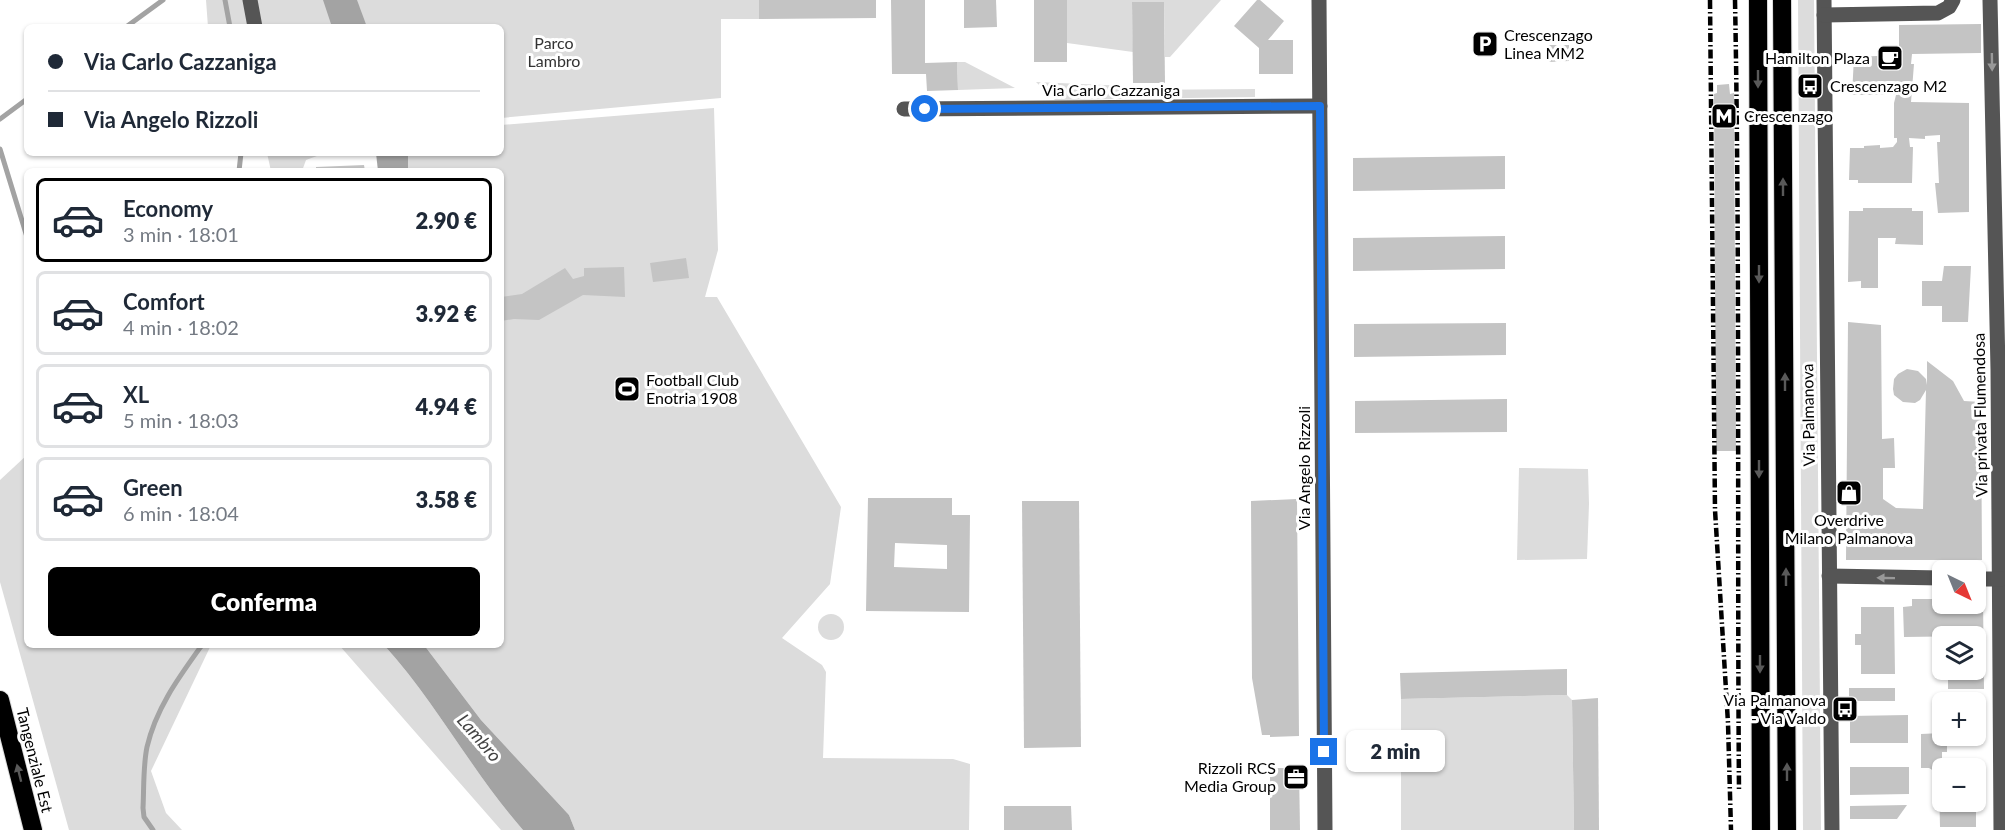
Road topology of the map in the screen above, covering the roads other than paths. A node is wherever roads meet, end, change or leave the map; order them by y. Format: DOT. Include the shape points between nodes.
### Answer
graph roads {
  1 [pos="250,0"];
  2 [pos="1319,0"];
  3 [pos="1758,0"];
  4 [pos="1782,0"];
  5 [pos="1953,0"];
  6 [pos="1995,2"];
  7 [pos="1824,8"];
  8 [pos="254,24"];
  9 [pos="1320,106"];
  10 [pos="904,109"];
  11 [pos="2002,389"];
  12 [pos="1829,576"];
  13 [pos="1932,578"];
  14 [pos="1986,579"];
  15 [pos="2001,579"];
  16 [pos="0,700"];
  17 [pos="33,830"];
  18 [pos="1325,830"];
  19 [pos="1761,830"];
  20 [pos="1787,830"];
  21 [pos="1832,830"];
  22 [pos="2001,830"];
  1 -- 8 [label="street"];
  2 -- 9 [label="street, Via Angelo Rizzoli"];
  3 -- 19 [label="highway, one-way"];
  20 -- 4 [label="highway, Via Palmanova, one-way"];
  5 -- 7 [label="street" via="1938,13"];
  6 -- 11 [label="street, Via privata Flumendosa, one-way"];
  7 -- 12 [label="street, Via Palmanova"];
  9 -- 10 [label="street, Via Carlo Cazzaniga"];
  9 -- 18 [label="street, Via Angelo Rizzoli"];
  11 -- 15 [label="street, Via privata Flumendosa"];
  13 -- 12 [label="street, one-way"];
  12 -- 21 [label="street, Via Palmanova"];
  14 -- 15 [label="street"];
  15 -- 22 [label="street, Via privata Flumendosa"];
  17 -- 16 [label="highway, Tangenziale Est, one-way"];
}
